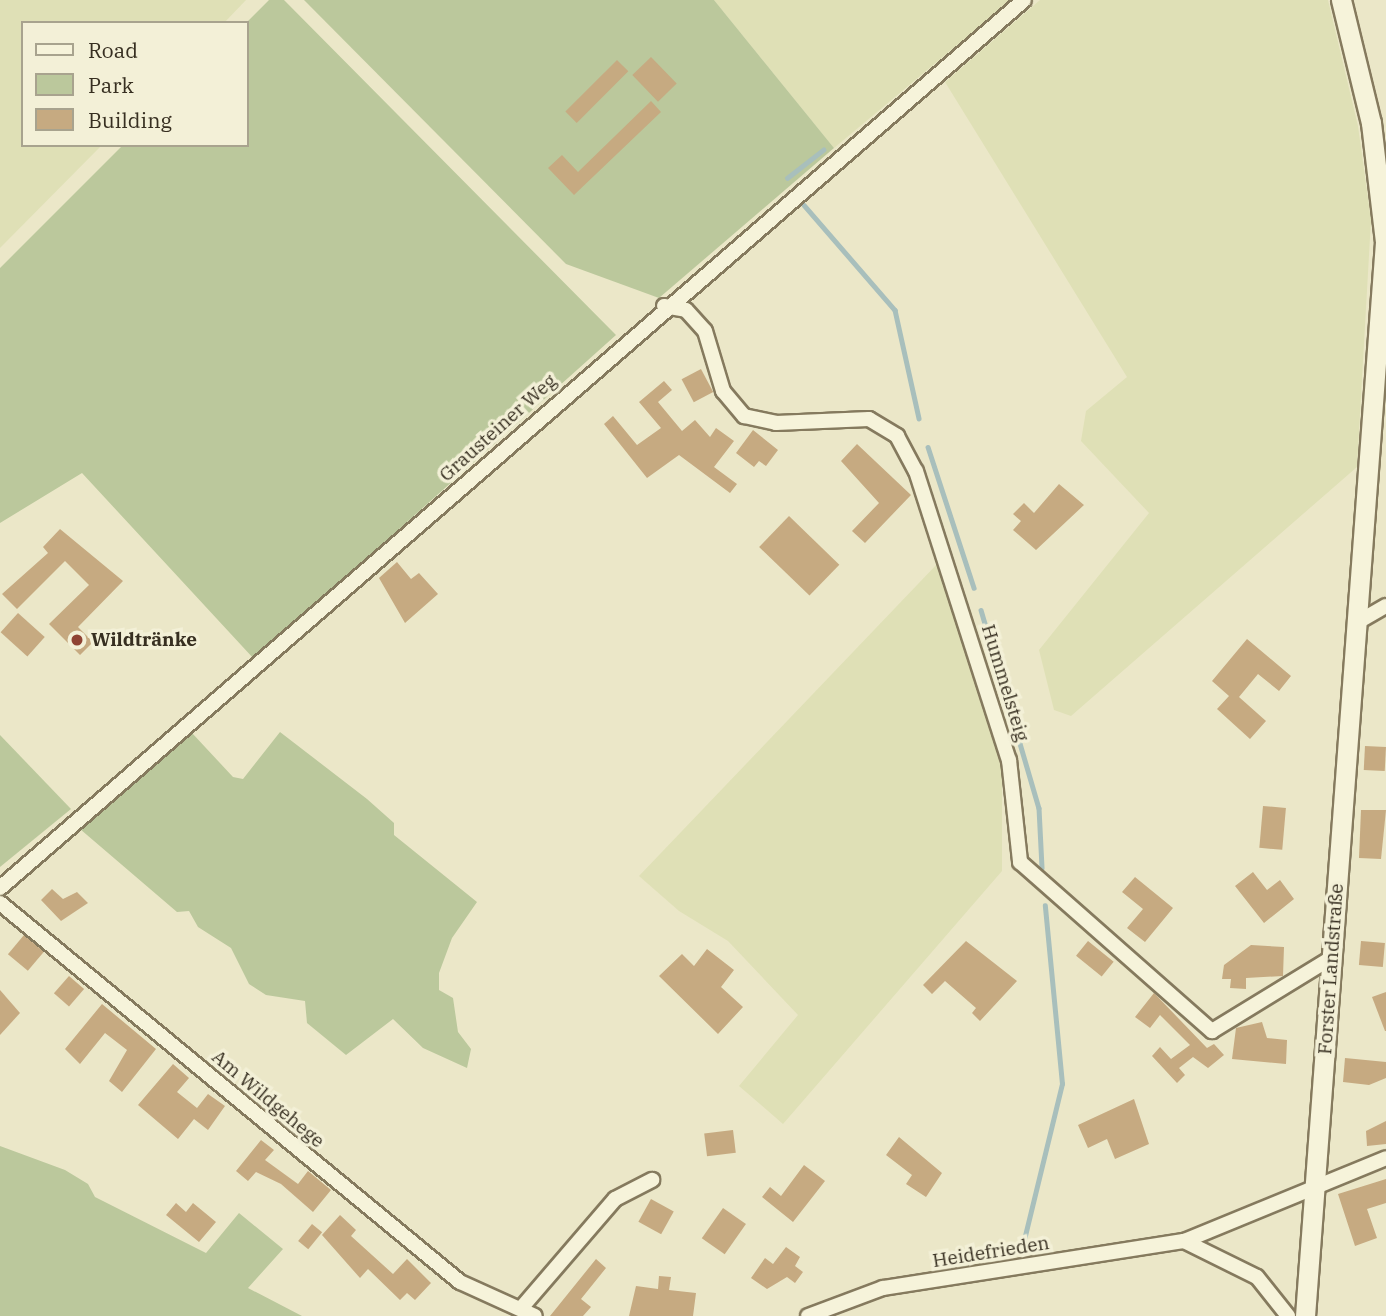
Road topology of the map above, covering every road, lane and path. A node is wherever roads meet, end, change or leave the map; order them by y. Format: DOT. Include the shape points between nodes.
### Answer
graph roads {
  1 [pos="1024,0"];
  2 [pos="1341,0"];
  3 [pos="1384,291"];
  4 [pos="664,306"];
  5 [pos="1386,606"];
  6 [pos="1358,622"];
  7 [pos="0,888"];
  8 [pos="0,903"];
  9 [pos="1331,958"];
  10 [pos="1386,1158"];
  11 [pos="652,1180"];
  12 [pos="1315,1187"];
  13 [pos="1184,1241"];
  14 [pos="523,1306"];
  15 [pos="535,1316"];
  16 [pos="808,1316"];
  17 [pos="1287,1316"];
  18 [pos="1305,1316"];
  1 -- 4 [label="street, Grausteiner Weg"];
  2 -- 3 [label="main road, Forster Landstraße" via="1383,189"];
  3 -- 6 [label="main road, Forster Landstraße"];
  4 -- 7 [label="street, Grausteiner Weg"];
  4 -- 9 [label="street, Hummelsteig" via="686,310 705,331 723,391 744,416 776,423 869,419 897,436 916,471 1009,760 1020,862 1212,1031"];
  5 -- 6 [label="street"];
  6 -- 9 [label="main road, Forster Landstraße"];
  8 -- 14 [label="street, Am Wildgehege" via="460,1282"];
  9 -- 12 [label="main road, Forster Landstraße"];
  10 -- 12 [label="street, Heidefrieden"];
  11 -- 14 [label="street" via="615,1199"];
  12 -- 13 [label="street, Heidefrieden"];
  12 -- 18 [label="main road, Forster Landstraße"];
  13 -- 16 [label="street, Heidefrieden" via="883,1288"];
  13 -- 17 [label="street" via="1257,1277"];
  14 -- 15 [label="street, Am Wildgehege"];
}
